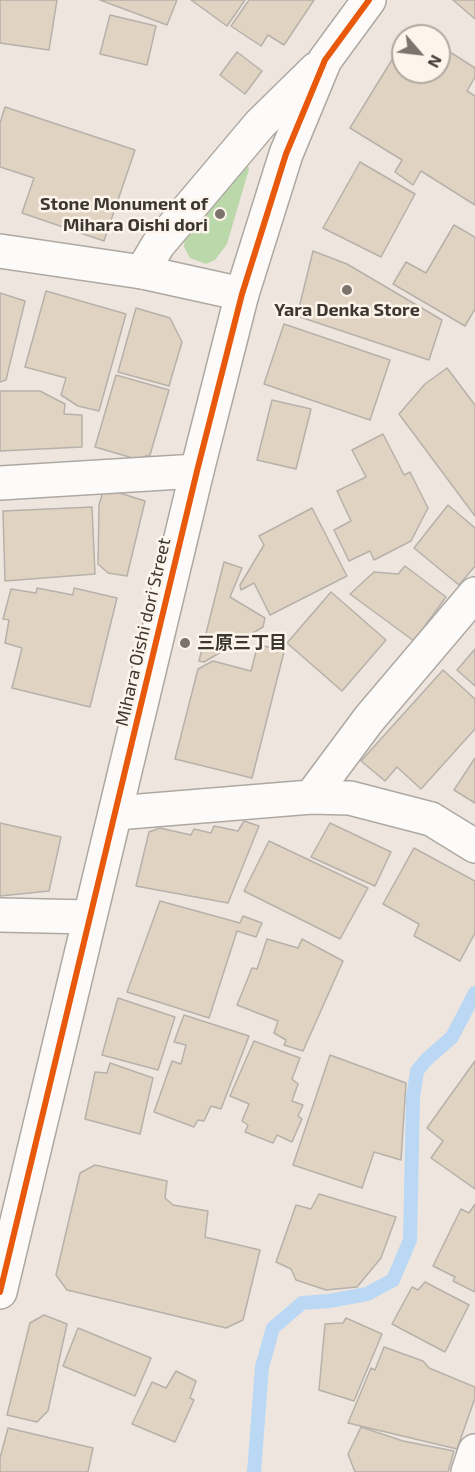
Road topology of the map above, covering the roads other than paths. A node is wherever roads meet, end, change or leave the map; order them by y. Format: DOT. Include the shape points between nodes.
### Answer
graph roads {
  1 [pos="369,0"];
  2 [pos="325,60"];
  3 [pos="0,251"];
  4 [pos="142,272"];
  5 [pos="242,294"];
  6 [pos="197,471"];
  7 [pos="0,483"];
  8 [pos="475,594"];
  9 [pos="311,797"];
  10 [pos="116,813"];
  11 [pos="475,846"];
  12 [pos="0,915"];
  13 [pos="89,917"];
  14 [pos="0,1292"];
  15 [pos="475,1451"];
  16 [pos="468,1472"];
  1 -- 2 [label="street, Mihara Oishi dori Street"];
  2 -- 4 [label="street" via="260,124 158,245"];
  2 -- 5 [label="street, Mihara Oishi dori Street" via="286,154"];
  3 -- 4 [label="street"];
  4 -- 5 [label="street"];
  5 -- 6 [label="street, Mihara Oishi dori Street"];
  6 -- 7 [label="street"];
  6 -- 10 [label="street, Mihara Oishi dori Street"];
  8 -- 9 [label="street" via="369,719"];
  9 -- 10 [label="street"];
  9 -- 11 [label="street" via="350,798 431,819"];
  10 -- 13 [label="street, Mihara Oishi dori Street"];
  12 -- 13 [label="street"];
  13 -- 14 [label="street, Mihara Oishi dori Street"];
  15 -- 16 [label="street"];
}
